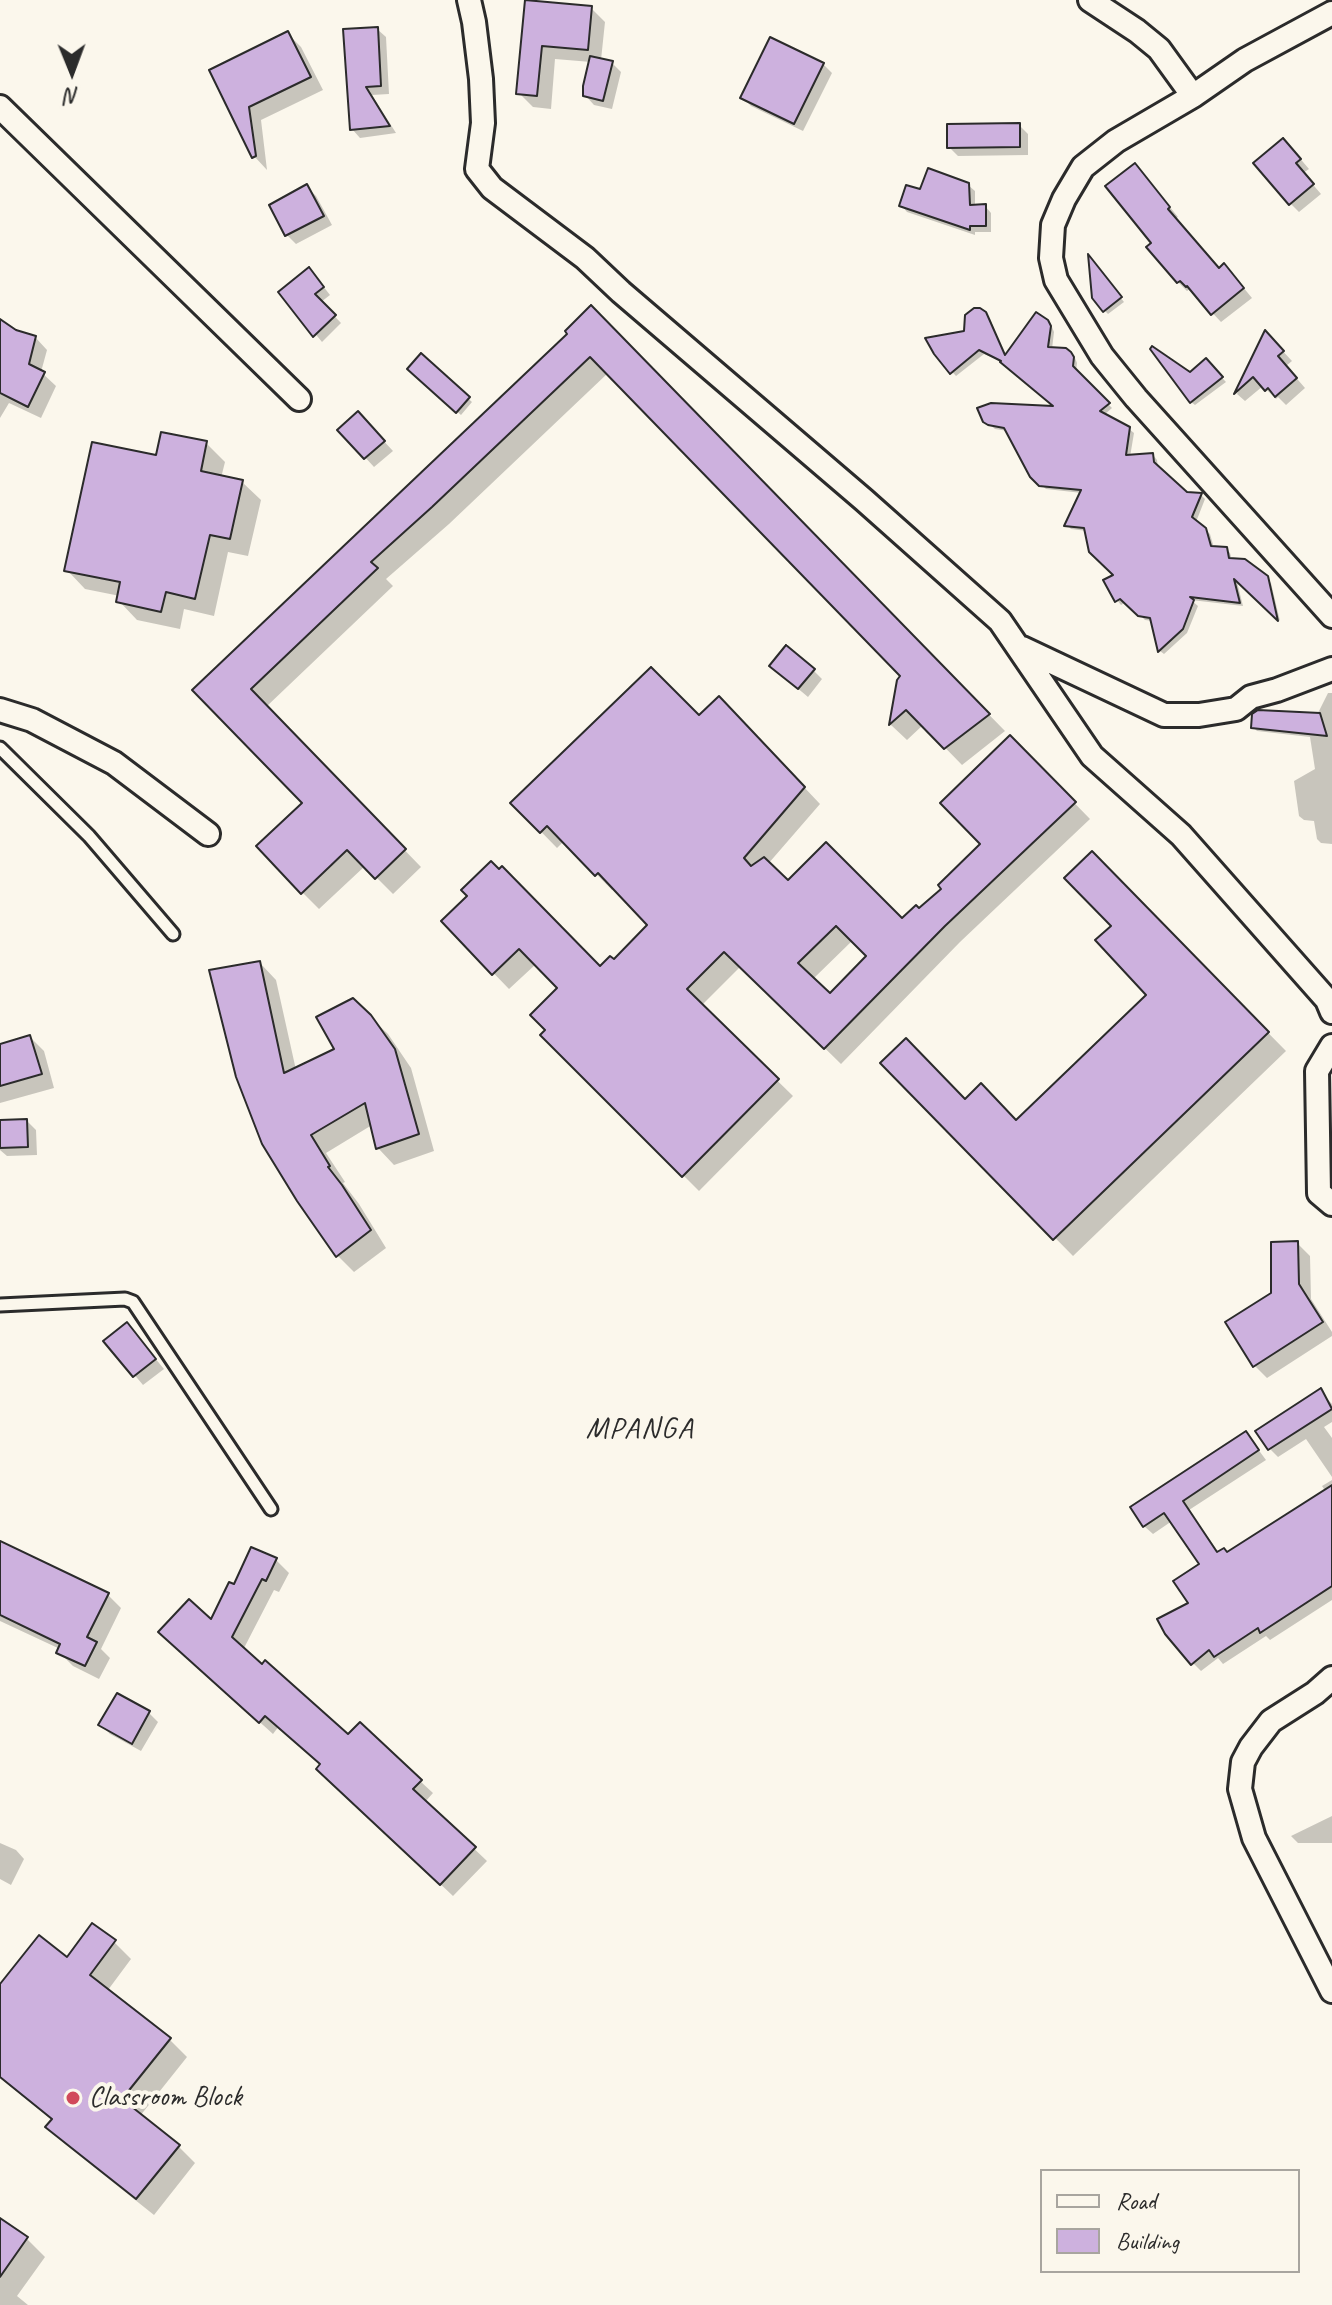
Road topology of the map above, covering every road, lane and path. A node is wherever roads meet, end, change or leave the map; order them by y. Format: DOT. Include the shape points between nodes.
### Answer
graph roads {
  1 [pos="469,0"];
  2 [pos="1090,0"];
  3 [pos="1332,13"];
  4 [pos="1193,96"];
  5 [pos="0,107"];
  6 [pos="299,399"];
  7 [pos="1332,616"];
  8 [pos="1018,647"];
  9 [pos="1332,669"];
  10 [pos="0,710"];
  11 [pos="0,748"];
  12 [pos="208,834"];
  13 [pos="173,934"];
  14 [pos="1332,1012"];
  15 [pos="1332,1046"];
  16 [pos="1332,1204"];
  17 [pos="0,1305"];
  18 [pos="271,1509"];
  19 [pos="1332,1678"];
  20 [pos="1332,1991"];
  1 -- 8 [label="street" via="481,79 477,169 492,188 585,258 864,500 1000,621"];
  2 -- 4 [label="street" via="1159,49"];
  3 -- 4 [label="street" via="1245,60"];
  4 -- 7 [label="street" via="1083,167 1053,225 1056,280 1102,356 1136,398"];
  5 -- 6 [label="street"];
  8 -- 9 [label="street" via="1164,715 1236,709 1251,697"];
  8 -- 14 [label="street" via="1092,756 1181,835"];
  10 -- 12 [label="street" via="32,720 114,763"];
  11 -- 13 [label="lane" via="89,836"];
  15 -- 16 [label="street" via="1317,1071 1319,1193"];
  17 -- 18 [label="lane" via="133,1302"];
  19 -- 20 [label="street" via="1271,1721 1243,1762 1240,1789 1254,1838"];
}
